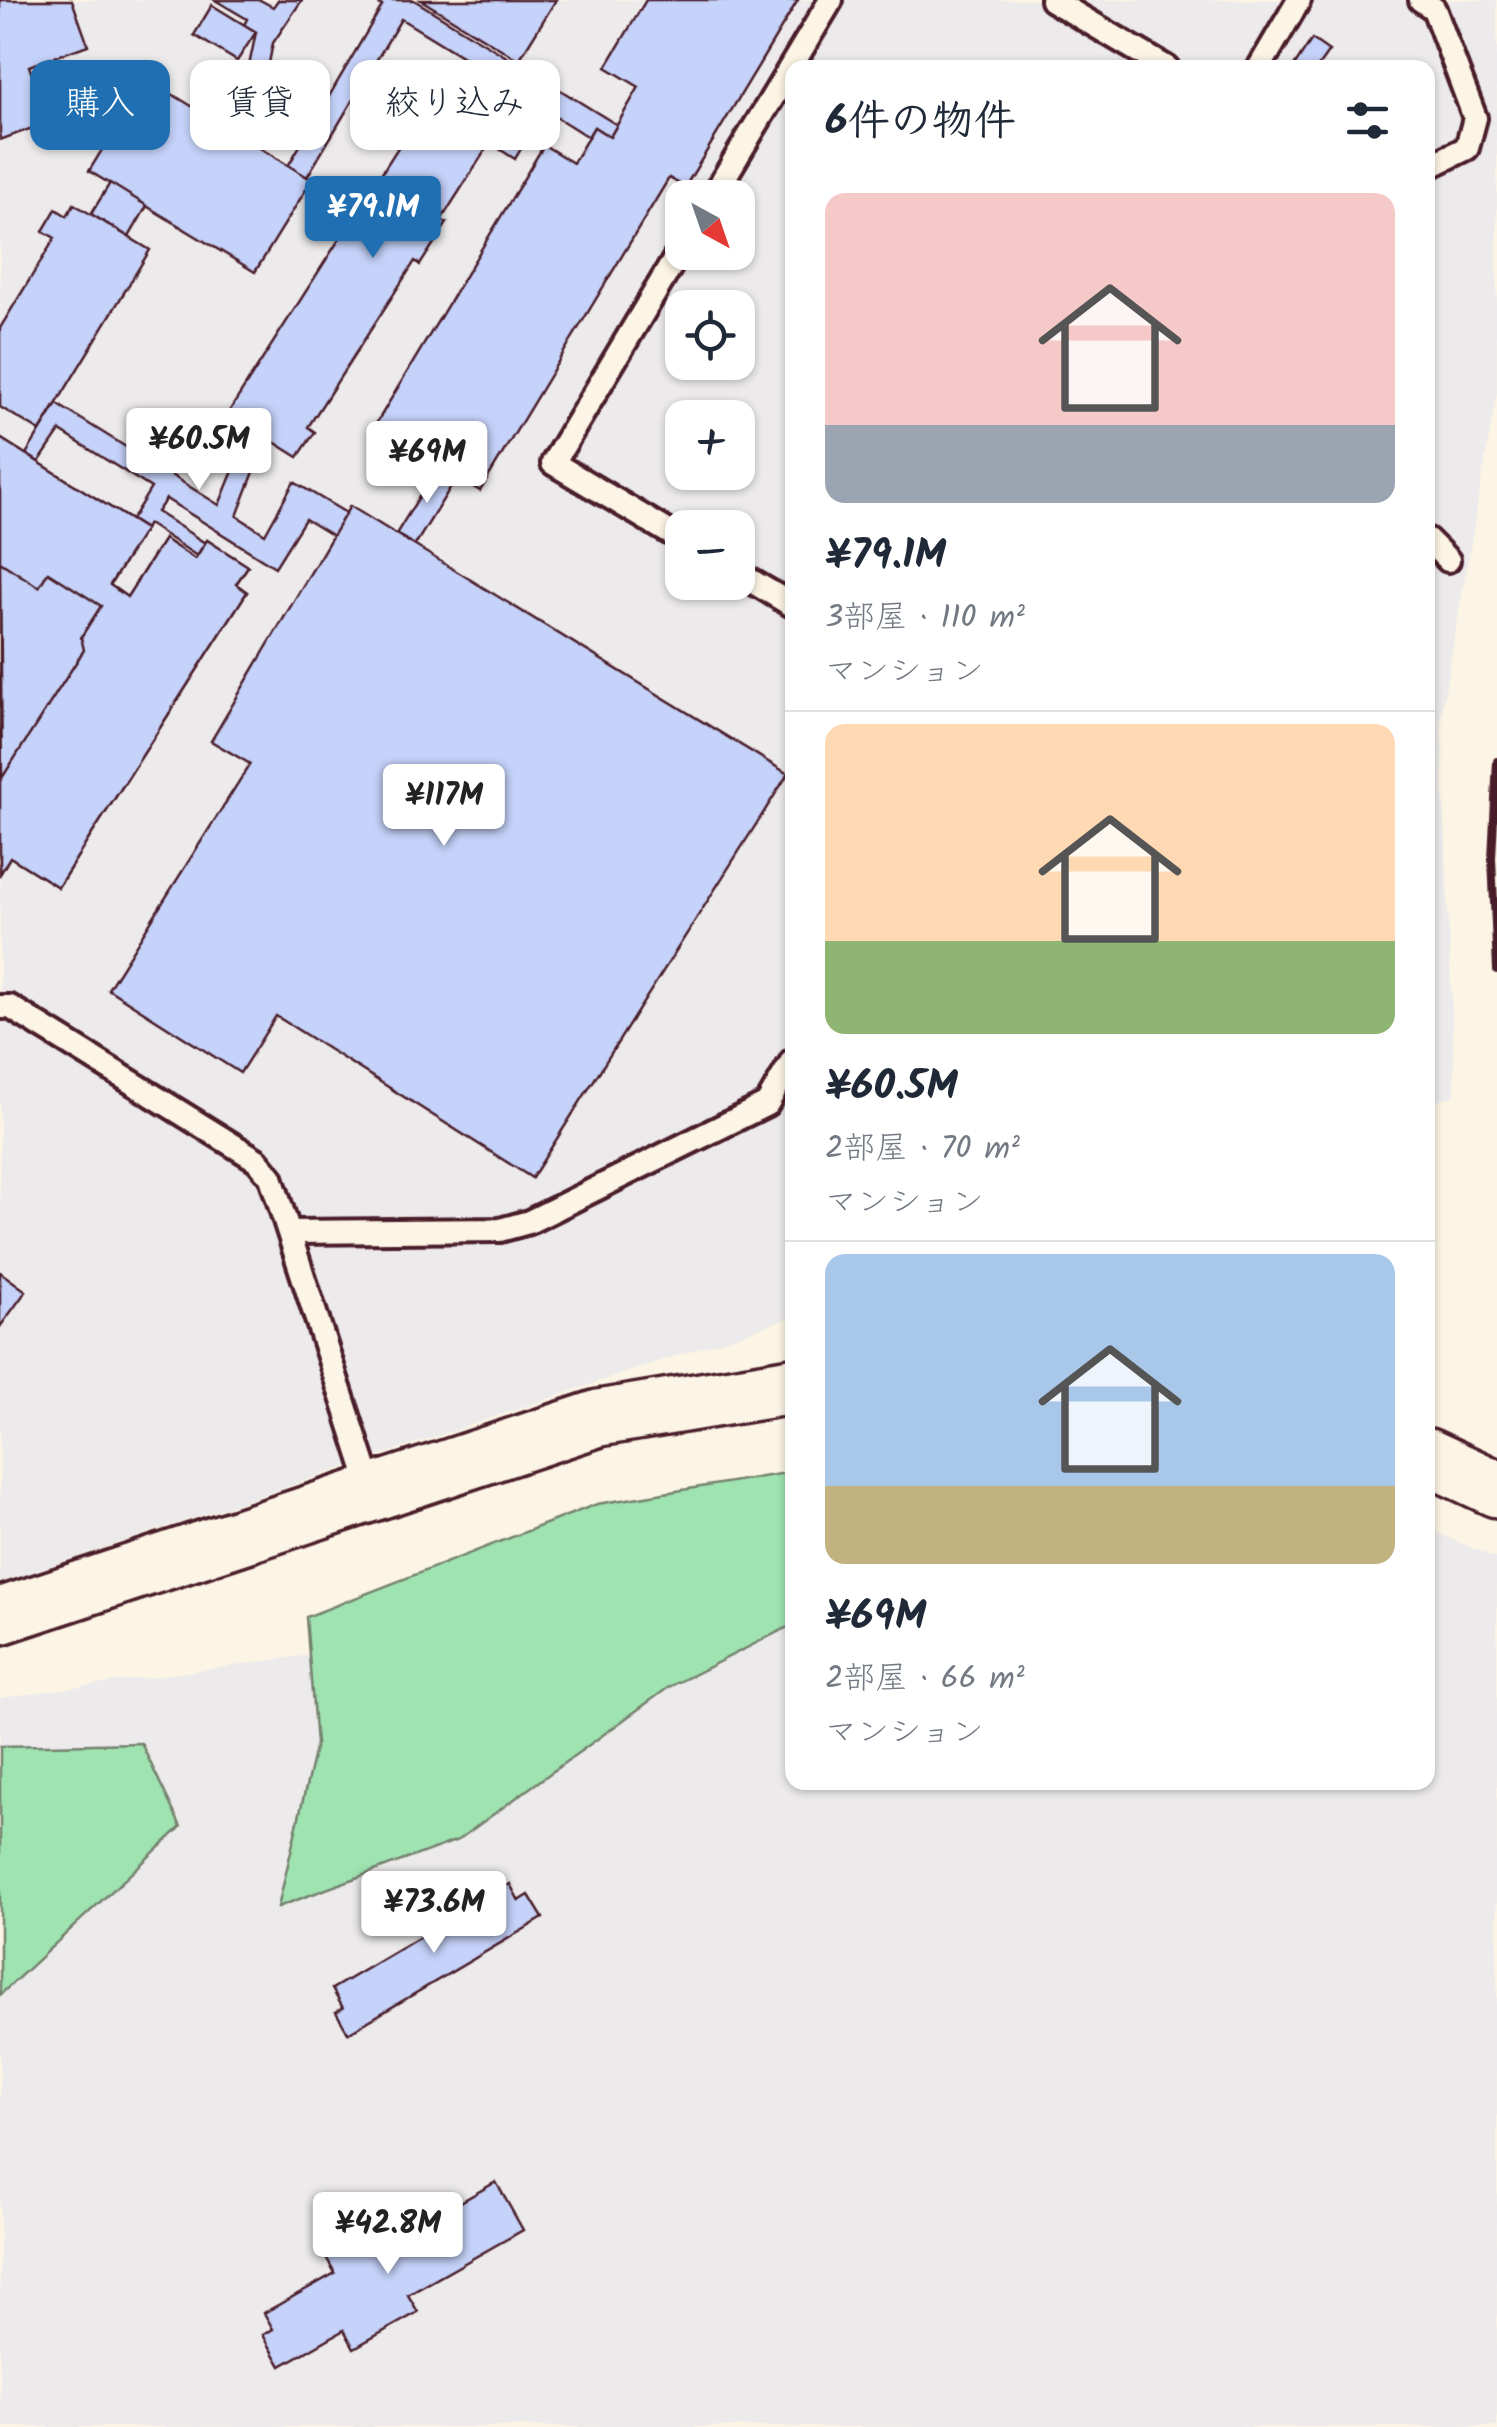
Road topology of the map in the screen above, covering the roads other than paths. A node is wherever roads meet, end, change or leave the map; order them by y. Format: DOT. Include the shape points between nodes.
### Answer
graph roads {
  1 [pos="831,0"];
  2 [pos="1052,0"];
  3 [pos="1299,0"];
  4 [pos="1421,0"];
  5 [pos="795,60"];
  6 [pos="1153,60"];
  7 [pos="1263,60"];
  8 [pos="785,77"];
  9 [pos="1435,164"];
  10 [pos="723,180"];
  11 [pos="668,270"];
  12 [pos="665,530"];
  13 [pos="1435,547"];
  14 [pos="1448,560"];
  15 [pos="755,583"];
  16 [pos="785,601"];
  17 [pos="3,1012"];
  18 [pos="785,1076"];
  19 [pos="292,1232"];
  20 [pos="785,1387"];
  21 [pos="1435,1460"];
  22 [pos="1497,1489"];
  23 [pos="372,1490"];
  24 [pos="0,1616"];
  1 -- 5 [label="lane"];
  2 -- 6 [label="lane"];
  3 -- 7 [label="lane"];
  4 -- 9 [label="lane" via="1434,9 1475,118 1467,148"];
  8 -- 10 [label="lane"];
  11 -- 12 [label="lane" via="552,463"];
  13 -- 14 [label="lane"];
  15 -- 16 [label="lane"];
  17 -- 19 [label="lane" via="257,1160 271,1177"];
  18 -- 19 [label="lane" via="767,1104 529,1222 500,1230"];
  19 -- 23 [label="lane"];
  20 -- 23 [label="street" via="599,1418"];
  21 -- 22 [label="street"];
  23 -- 24 [label="street"];
}
